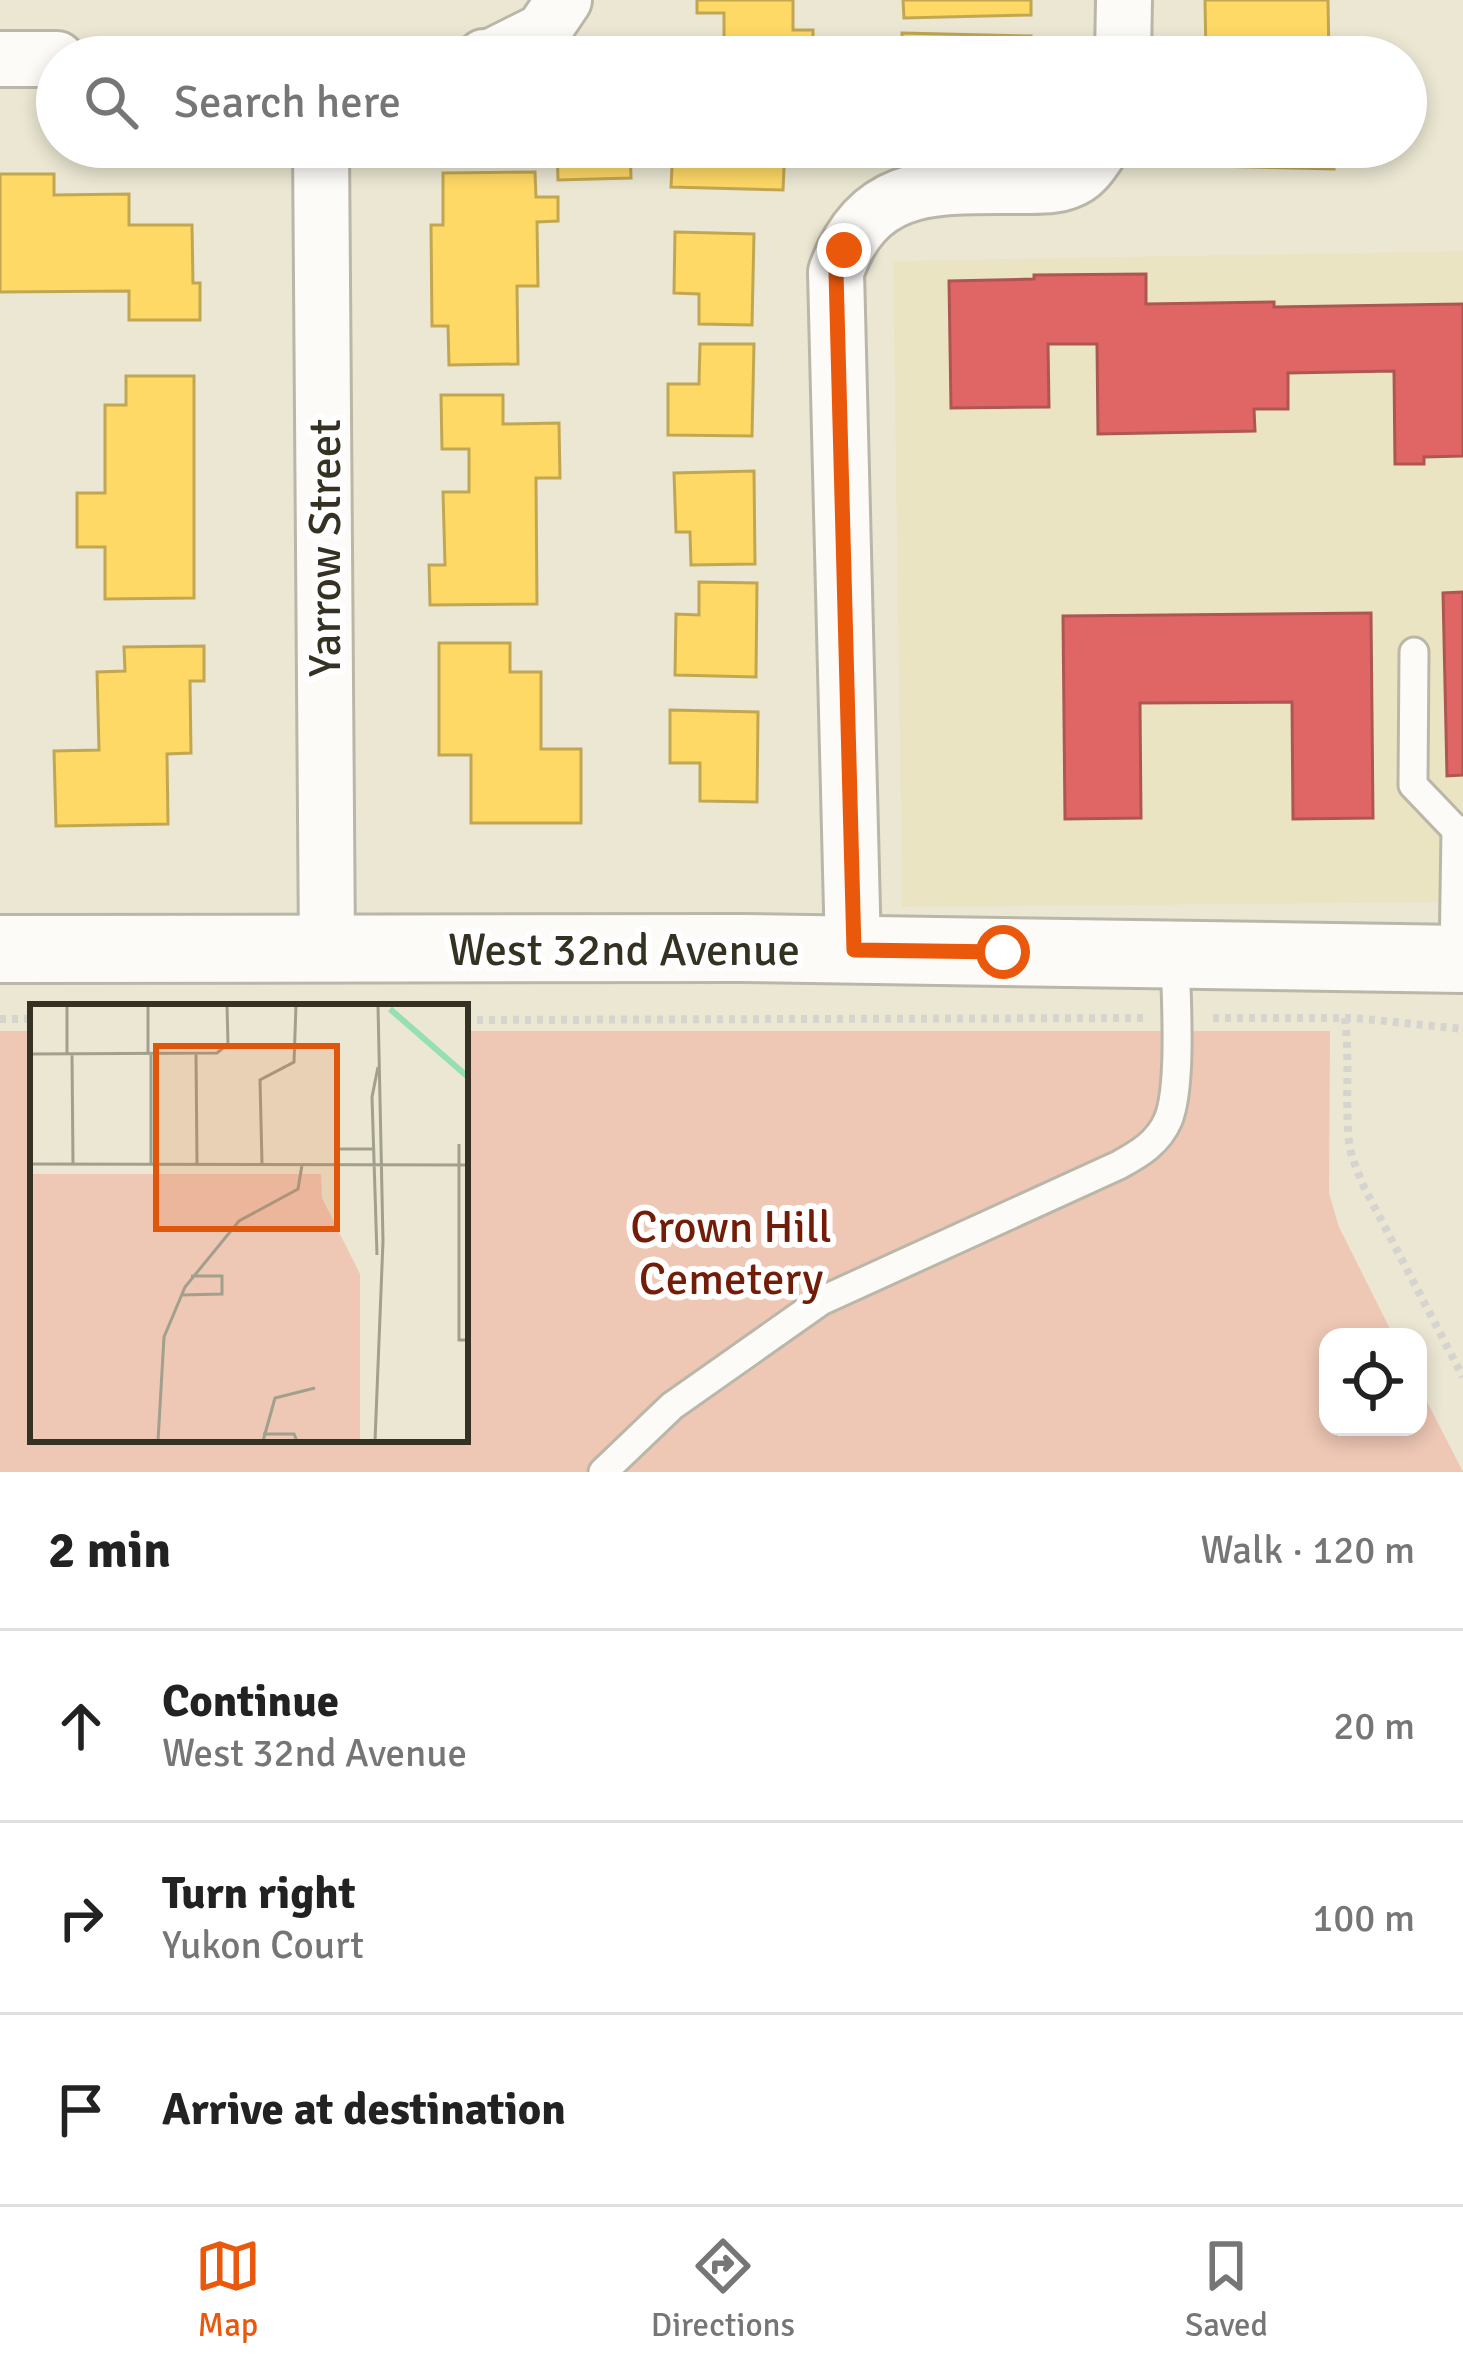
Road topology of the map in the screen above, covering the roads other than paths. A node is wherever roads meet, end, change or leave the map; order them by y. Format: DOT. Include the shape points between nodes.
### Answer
graph roads {
  1 [pos="564,0"];
  2 [pos="1124,0"];
  3 [pos="533,36"];
  4 [pos="1124,36"];
  5 [pos="0,59"];
  6 [pos="36,59"];
  7 [pos="321,168"];
  8 [pos="1084,168"];
  9 [pos="1414,652"];
  10 [pos="1460,830"];
  11 [pos="0,949"];
  12 [pos="327,949"];
  13 [pos="854,950"];
  14 [pos="1459,959"];
  15 [pos="1176,987"];
  16 [pos="603,1472"];
  1 -- 3 [label="street"];
  2 -- 4 [label="street"];
  5 -- 6 [label="street"];
  7 -- 12 [label="street, Yarrow Street"];
  8 -- 13 [label="street" via="1051,186 931,187 904,196 859,226 836,272"];
  9 -- 10 [label="lane" via="1413,785"];
  10 -- 14 [label="lane"];
  11 -- 12 [label="street, West 32nd Avenue"];
  12 -- 13 [label="street, West 32nd Avenue"];
  13 -- 15 [label="street, West 32nd Avenue"];
  14 -- 15 [label="street, West 32nd Avenue"];
  15 -- 16 [label="lane" via="1175,1089 1168,1121 1147,1149 821,1301 672,1406"];
}
